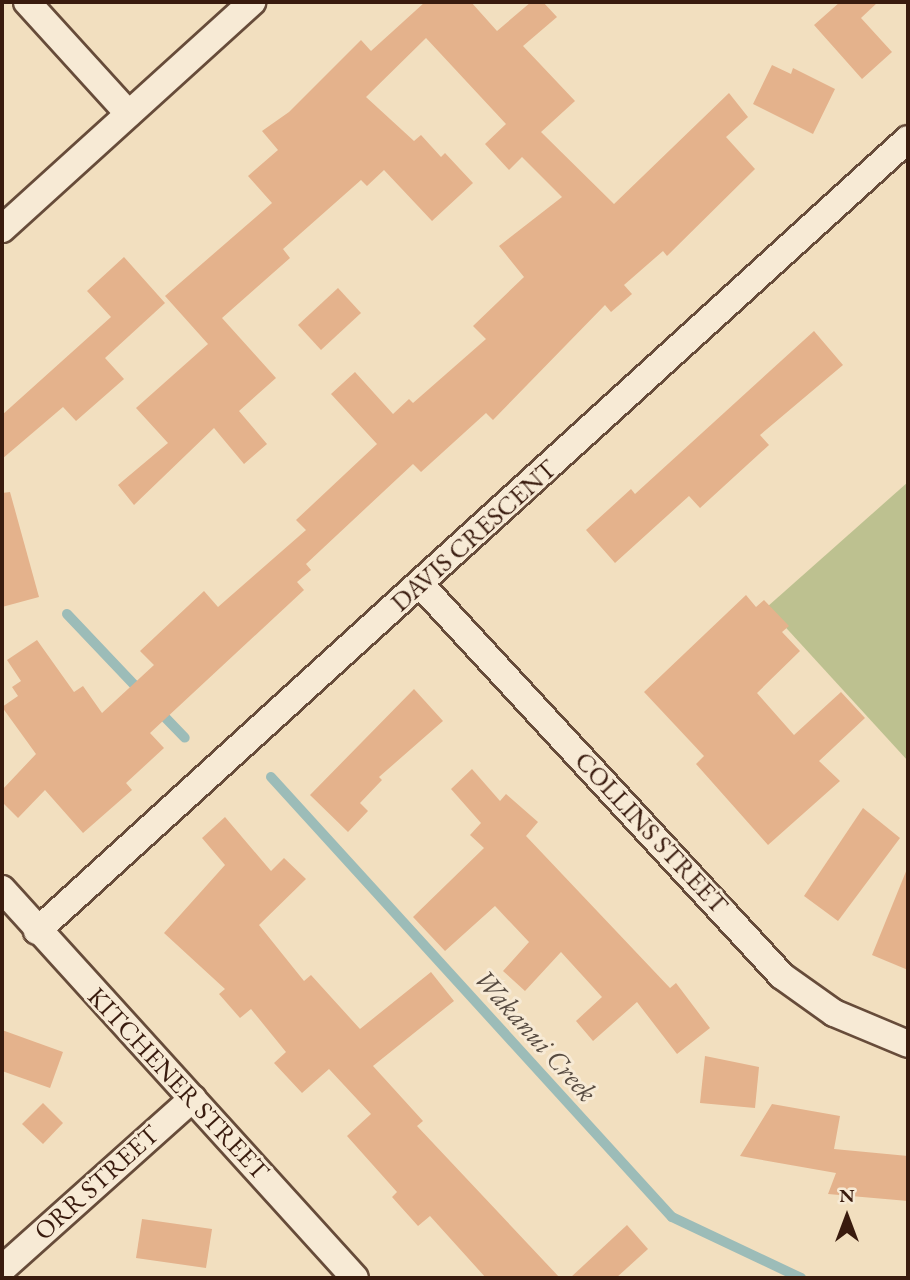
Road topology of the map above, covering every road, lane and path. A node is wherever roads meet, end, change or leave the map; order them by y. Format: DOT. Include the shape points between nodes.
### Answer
graph roads {
  1 [pos="27,2"];
  2 [pos="252,2"];
  3 [pos="129,114"];
  4 [pos="908,139"];
  5 [pos="2,229"];
  6 [pos="421,584"];
  7 [pos="2,889"];
  8 [pos="37,931"];
  9 [pos="908,1044"];
  10 [pos="192,1098"];
  11 [pos="2,1269"];
  12 [pos="355,1278"];
  1 -- 3 [label="street"];
  2 -- 3 [label="street"];
  3 -- 5 [label="street"];
  4 -- 6 [label="street, DAVIS CRESCENT"];
  6 -- 8 [label="street, DAVIS CRESCENT"];
  6 -- 9 [label="street, COLLINS STREET" via="782,976 834,1013"];
  7 -- 8 [label="street, KITCHENER STREET"];
  8 -- 10 [label="street, KITCHENER STREET"];
  10 -- 11 [label="street, ORR STREET"];
  10 -- 12 [label="street, KITCHENER STREET"];
}
